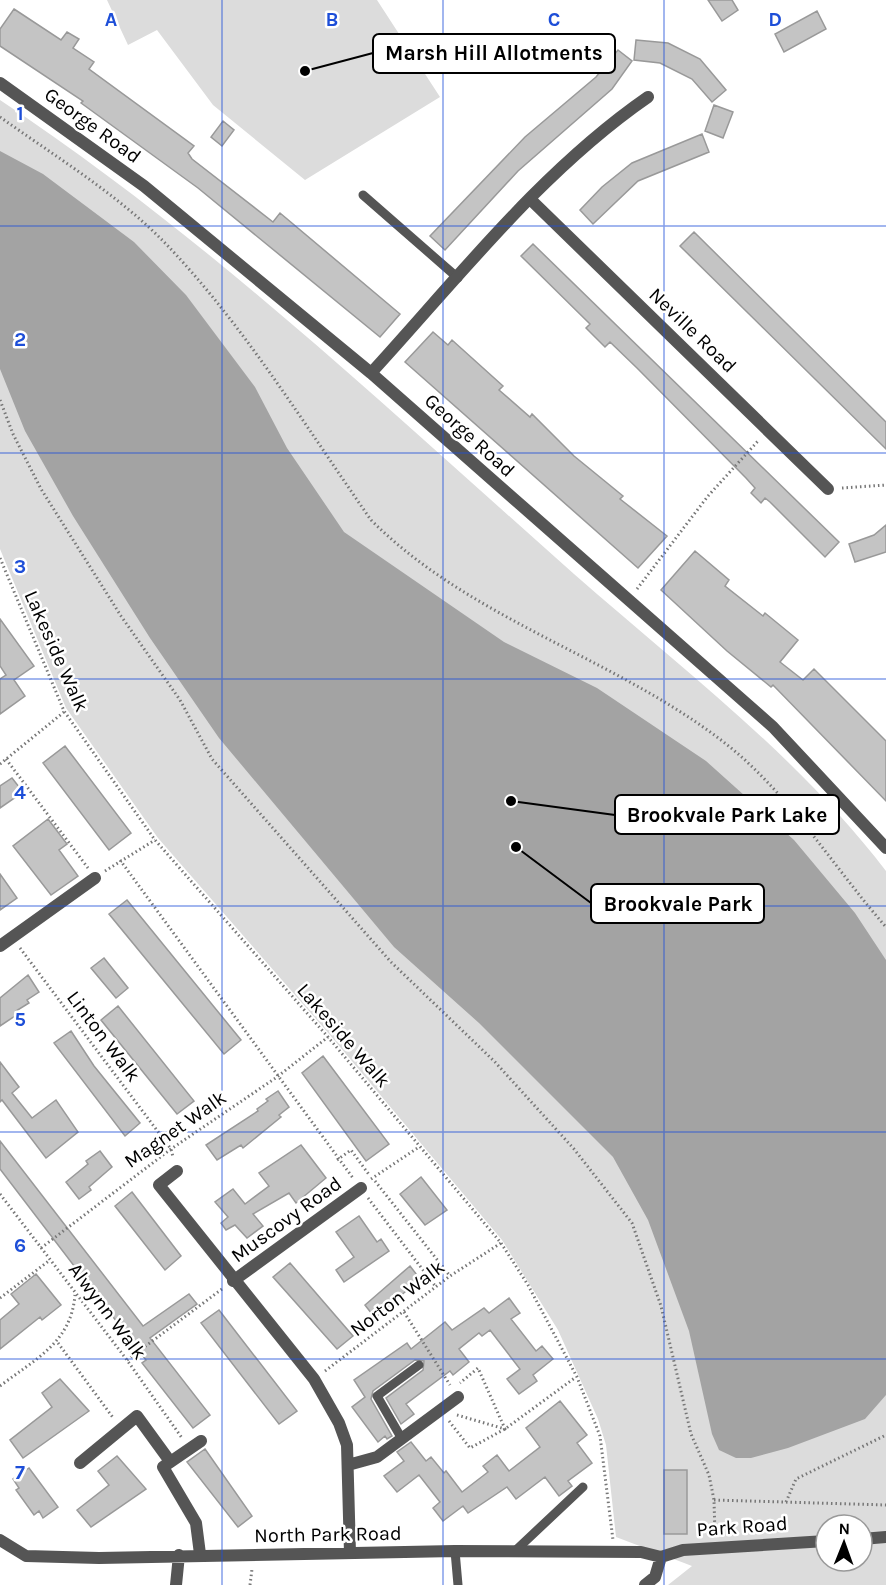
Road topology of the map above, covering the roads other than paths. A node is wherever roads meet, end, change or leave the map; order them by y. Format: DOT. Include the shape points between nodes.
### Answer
graph roads {
  1 [pos="0,82"];
  2 [pos="648,98"];
  3 [pos="363,195"];
  4 [pos="530,199"];
  5 [pos="458,278"];
  6 [pos="371,373"];
  7 [pos="828,489"];
  8 [pos="886,848"];
  9 [pos="95,878"];
  10 [pos="0,946"];
  11 [pos="177,1171"];
  12 [pos="361,1188"];
  13 [pos="233,1281"];
  14 [pos="419,1365"];
  15 [pos="458,1397"];
  16 [pos="402,1439"];
  17 [pos="195,1445"];
  18 [pos="169,1460"];
  19 [pos="80,1463"];
  20 [pos="348,1465"];
  21 [pos="583,1487"];
  22 [pos="0,1540"];
  23 [pos="814,1542"];
  24 [pos="454,1551"];
  25 [pos="515,1551"];
  26 [pos="350,1553"];
  27 [pos="200,1554"];
  28 [pos="179,1555"];
  29 [pos="661,1557"];
  30 [pos="176,1585"];
  31 [pos="458,1585"];
  32 [pos="645,1585"];
  1 -- 6 [label="street, George Road" via="144,186"];
  2 -- 4 [label="street" via="593,138"];
  3 -- 5 [label="lane"];
  4 -- 5 [label="street"];
  4 -- 7 [label="street, Neville Road"];
  5 -- 6 [label="street"];
  6 -- 8 [label="street, George Road" via="773,728"];
  9 -- 10 [label="street"];
  11 -- 13 [label="street, Muscovy Road" via="159,1185"];
  12 -- 13 [label="street, Muscovy Road"];
  13 -- 20 [label="street, Muscovy Road" via="314,1379 339,1423 347,1445"];
  14 -- 16 [label="lane" via="376,1396"];
  15 -- 16 [label="street"];
  16 -- 20 [label="street" via="377,1457"];
  17 -- 18 [label="street"];
  18 -- 19 [label="street" via="137,1416"];
  18 -- 27 [label="street" via="163,1467 196,1523"];
  20 -- 26 [label="street, Muscovy Road"];
  21 -- 25 [label="lane"];
  22 -- 28 [label="street, North Park Road" via="26,1556"];
  23 -- 29 [label="street, Park Road" via="683,1550"];
  24 -- 25 [label="street, North Park Road"];
  24 -- 26 [label="street, North Park Road"];
  24 -- 31 [label="lane"];
  25 -- 29 [label="street, North Park Road" via="641,1552"];
  26 -- 27 [label="street, North Park Road"];
  27 -- 28 [label="street, North Park Road"];
  28 -- 30 [label="street"];
  29 -- 32 [label="street" via="655,1577"];
}
